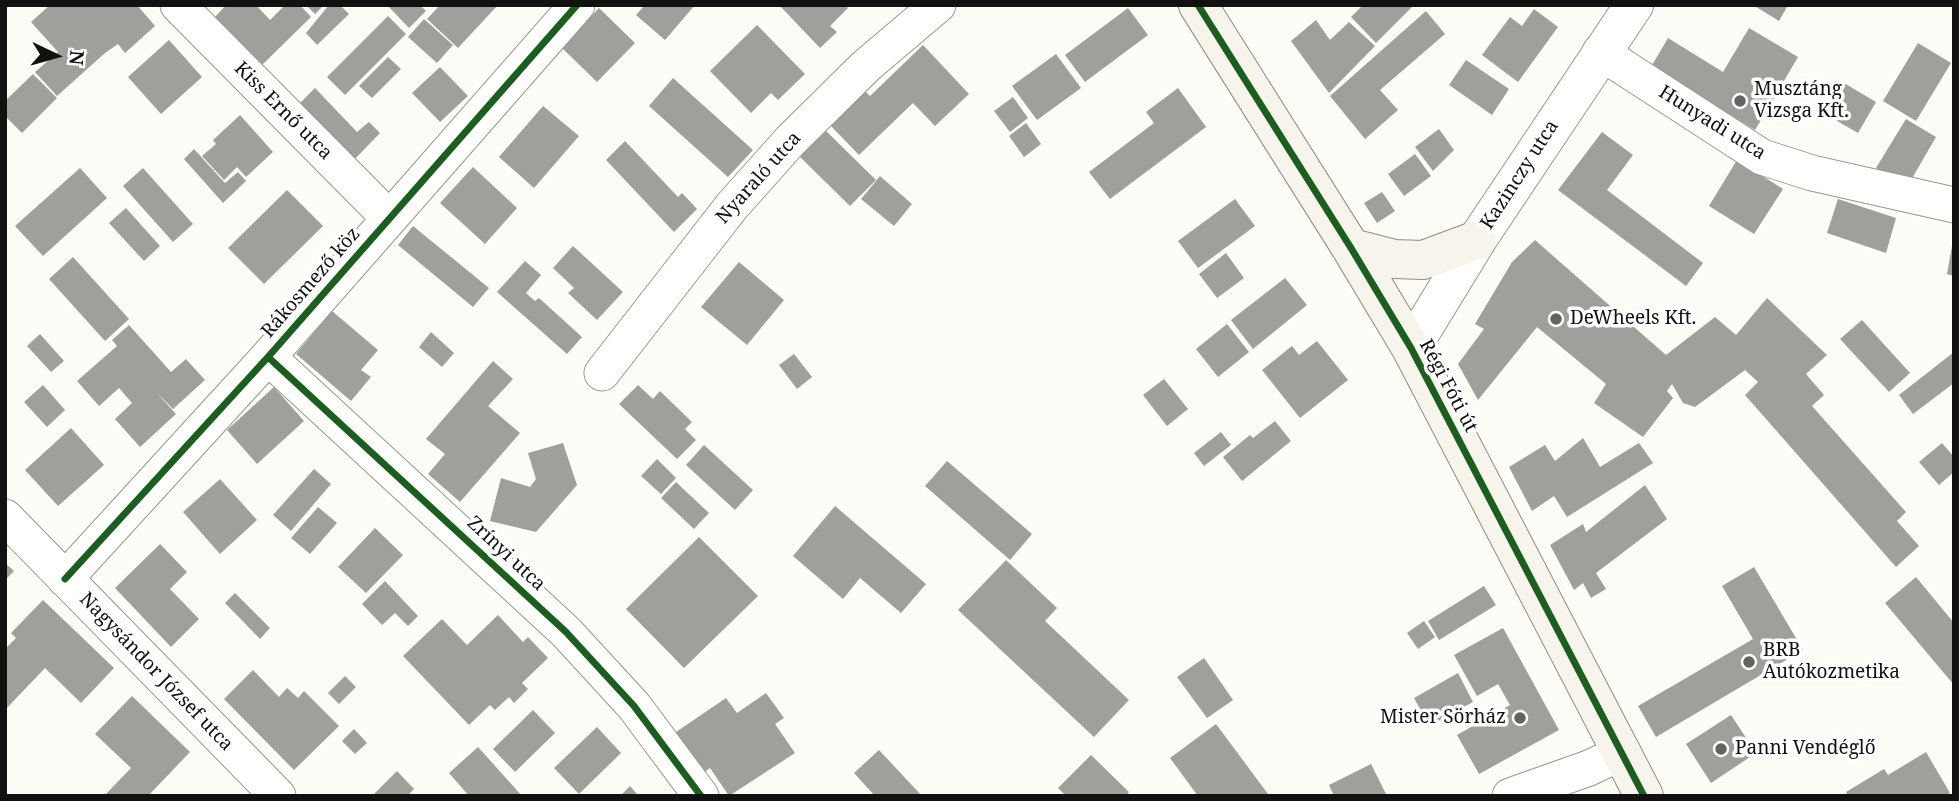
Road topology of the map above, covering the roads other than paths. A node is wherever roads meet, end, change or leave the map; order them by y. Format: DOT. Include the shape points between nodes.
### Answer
graph roads {
  1 [pos="178,5"];
  2 [pos="577,5"];
  3 [pos="938,5"];
  4 [pos="1198,5"];
  5 [pos="1634,5"];
  6 [pos="1600,52"];
  7 [pos="1954,205"];
  8 [pos="389,218"];
  9 [pos="1477,240"];
  10 [pos="1351,248"];
  11 [pos="1410,348"];
  12 [pos="268,356"];
  13 [pos="602,373"];
  14 [pos="5,517"];
  15 [pos="65,579"];
  16 [pos="1623,752"];
  17 [pos="278,796"];
  18 [pos="701,796"];
  19 [pos="1510,796"];
  20 [pos="1644,796"];
  1 -- 8 [label="street, Kiss Ernő utca"];
  2 -- 8 [label="street, Rákosmező köz"];
  3 -- 13 [label="street, Nyaraló utca" via="866,66 790,141 732,206"];
  4 -- 10 [label="main road, Régi Fóti út"];
  5 -- 6 [label="street, Kazinczy utca"];
  6 -- 7 [label="street, Hunyadi utca" via="1762,157"];
  6 -- 9 [label="street, Kazinczy utca"];
  8 -- 12 [label="street, Rákosmező köz"];
  9 -- 10 [label="main road" via="1423,260 1394,259"];
  9 -- 11 [label="street, Kazinczy utca"];
  10 -- 11 [label="main road, Régi Fóti út"];
  11 -- 16 [label="main road, Régi Fóti út"];
  12 -- 15 [label="street, Rákosmező köz"];
  12 -- 18 [label="street, Zrínyi utca" via="566,632 634,706"];
  14 -- 15 [label="street, Nagysándor József utca"];
  15 -- 17 [label="street, Nagysándor József utca"];
  16 -- 19 [label="street"];
  16 -- 20 [label="main road, Régi Fóti út"];
}
